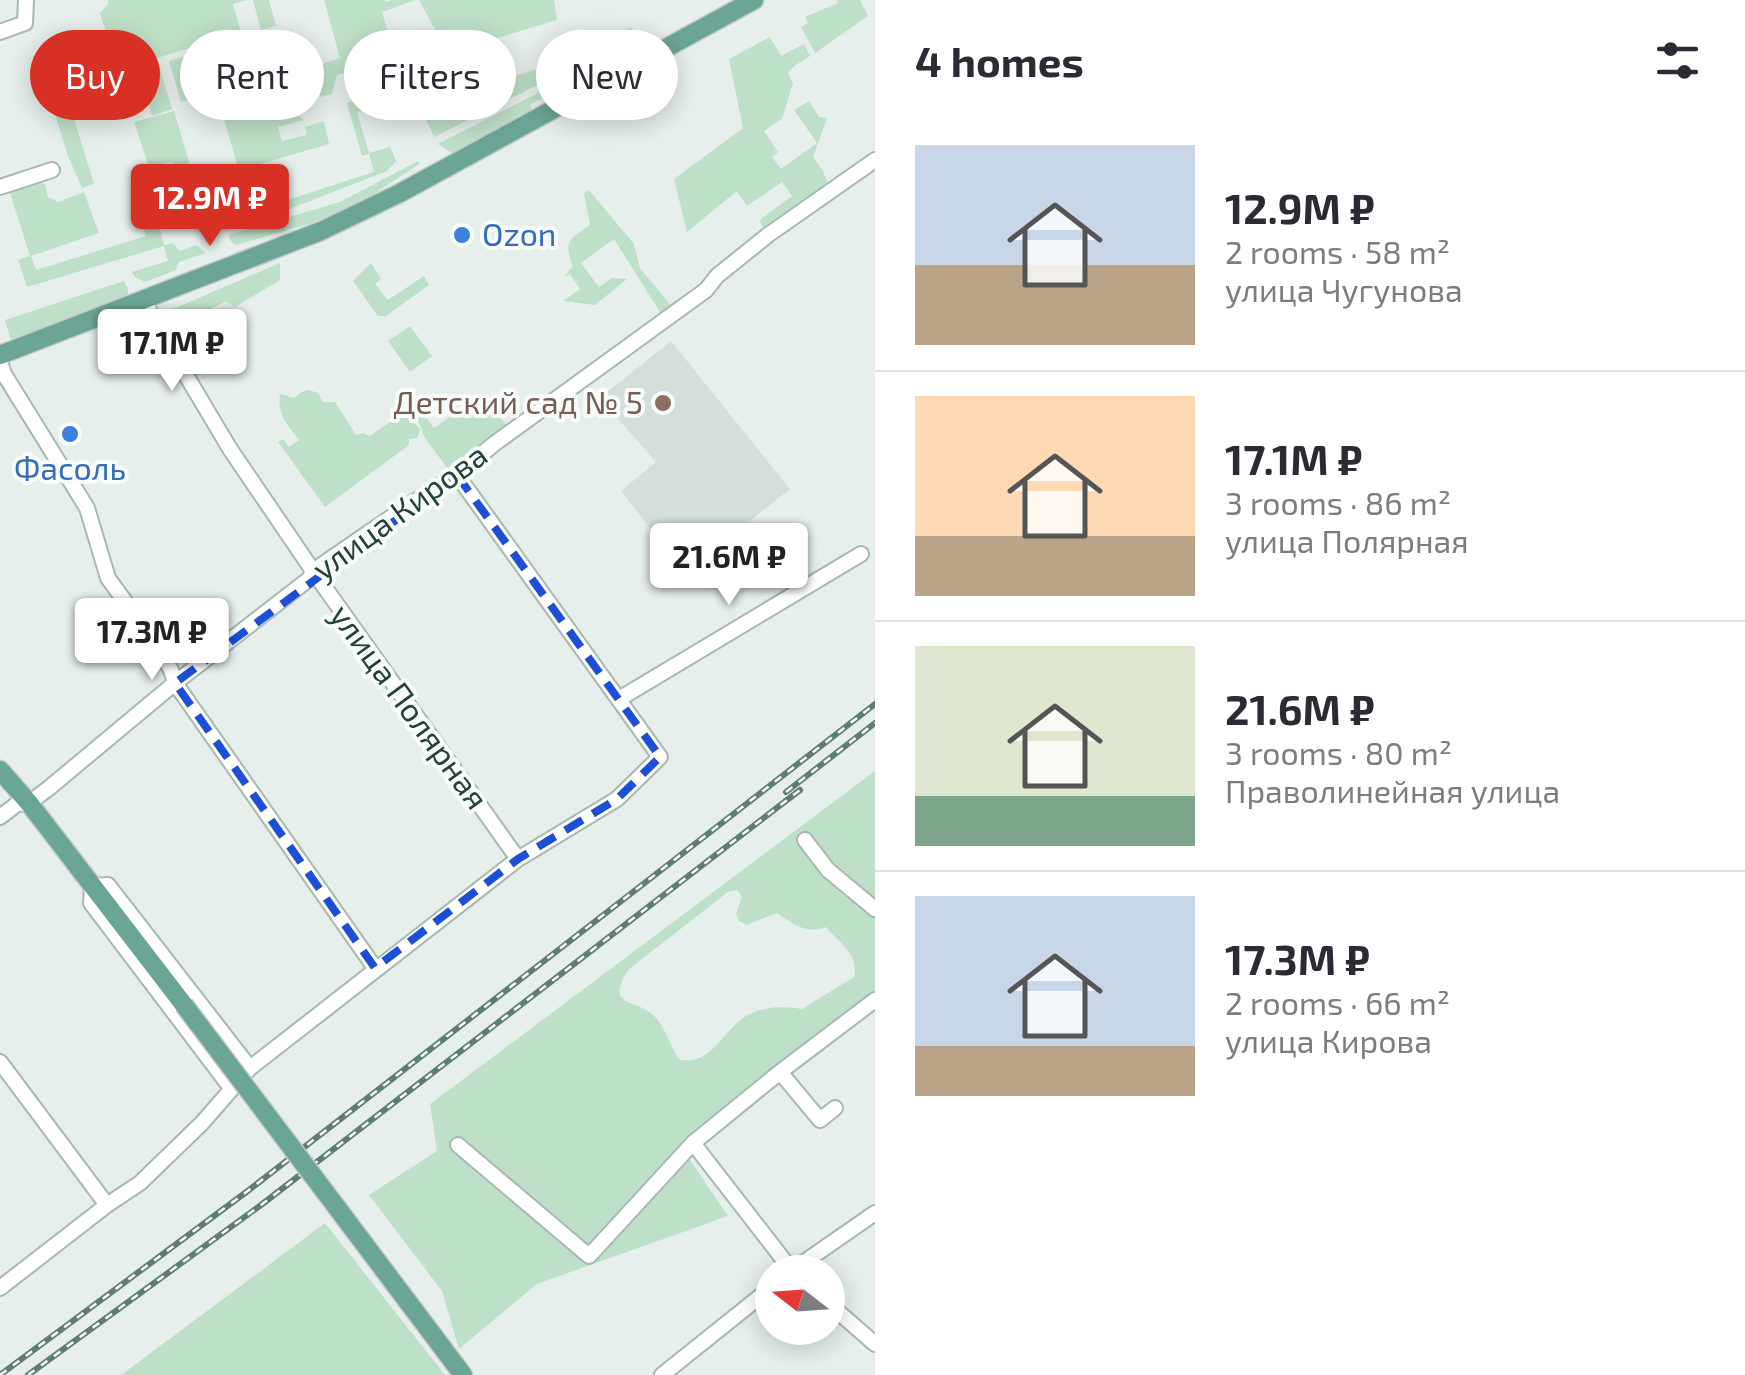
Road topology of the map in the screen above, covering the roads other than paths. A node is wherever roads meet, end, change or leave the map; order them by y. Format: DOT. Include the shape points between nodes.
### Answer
graph roads {
  1 [pos="26,0"];
  2 [pos="754,0"];
  3 [pos="0,32"];
  4 [pos="875,160"];
  5 [pos="52,170"];
  6 [pos="0,187"];
  7 [pos="145,300"];
  8 [pos="0,359"];
  9 [pos="457,475"];
  10 [pos="861,554"];
  11 [pos="313,572"];
  12 [pos="174,683"];
  13 [pos="620,699"];
  14 [pos="0,770"];
  15 [pos="29,803"];
  16 [pos="0,817"];
  17 [pos="806,840"];
  18 [pos="518,859"];
  19 [pos="92,886"];
  20 [pos="875,909"];
  21 [pos="375,968"];
  22 [pos="875,1000"];
  23 [pos="0,1062"];
  24 [pos="250,1068"];
  25 [pos="780,1072"];
  26 [pos="231,1088"];
  27 [pos="835,1108"];
  28 [pos="693,1143"];
  29 [pos="458,1145"];
  30 [pos="106,1205"];
  31 [pos="875,1212"];
  32 [pos="779,1255"];
  33 [pos="816,1255"];
  34 [pos="0,1288"];
  35 [pos="755,1301"];
  36 [pos="845,1316"];
  37 [pos="872,1337"];
  38 [pos="463,1375"];
  39 [pos="662,1375"];
  1 -- 3 [label="street" via="25,23"];
  2 -- 7 [label="main road" via="400,193"];
  4 -- 9 [label="street, улица Кирова"];
  5 -- 6 [label="street"];
  7 -- 8 [label="main road"];
  7 -- 11 [label="street, улица Полярная" via="230,448"];
  8 -- 12 [label="street" via="87,508 108,578 172,670"];
  9 -- 11 [label="street, улица Кирова"];
  9 -- 13 [label="street"];
  10 -- 13 [label="street"];
  11 -- 12 [label="street, улица Кирова"];
  11 -- 18 [label="street, улица Полярная"];
  12 -- 15 [label="street, улица Кирова"];
  12 -- 21 [label="street"];
  13 -- 18 [label="street" via="660,757 617,799"];
  14 -- 15 [label="main road"];
  15 -- 16 [label="street, улица Кирова"];
  15 -- 19 [label="main road"];
  17 -- 20 [label="street" via="828,870"];
  18 -- 21 [label="street"];
  19 -- 24 [label="street" via="108,885"];
  19 -- 26 [label="street" via="92,903"];
  19 -- 38 [label="main road, bridge"];
  21 -- 24 [label="street"];
  22 -- 25 [label="street"];
  23 -- 30 [label="street"];
  24 -- 26 [label="street"];
  25 -- 27 [label="street" via="820,1120"];
  25 -- 28 [label="street"];
  26 -- 30 [label="street" via="140,1183"];
  28 -- 29 [label="street" via="589,1256"];
  28 -- 32 [label="street"];
  30 -- 34 [label="street"];
  31 -- 33 [label="street"];
  35 -- 39 [label="street"];
  36 -- 37 [label="street"];
}
